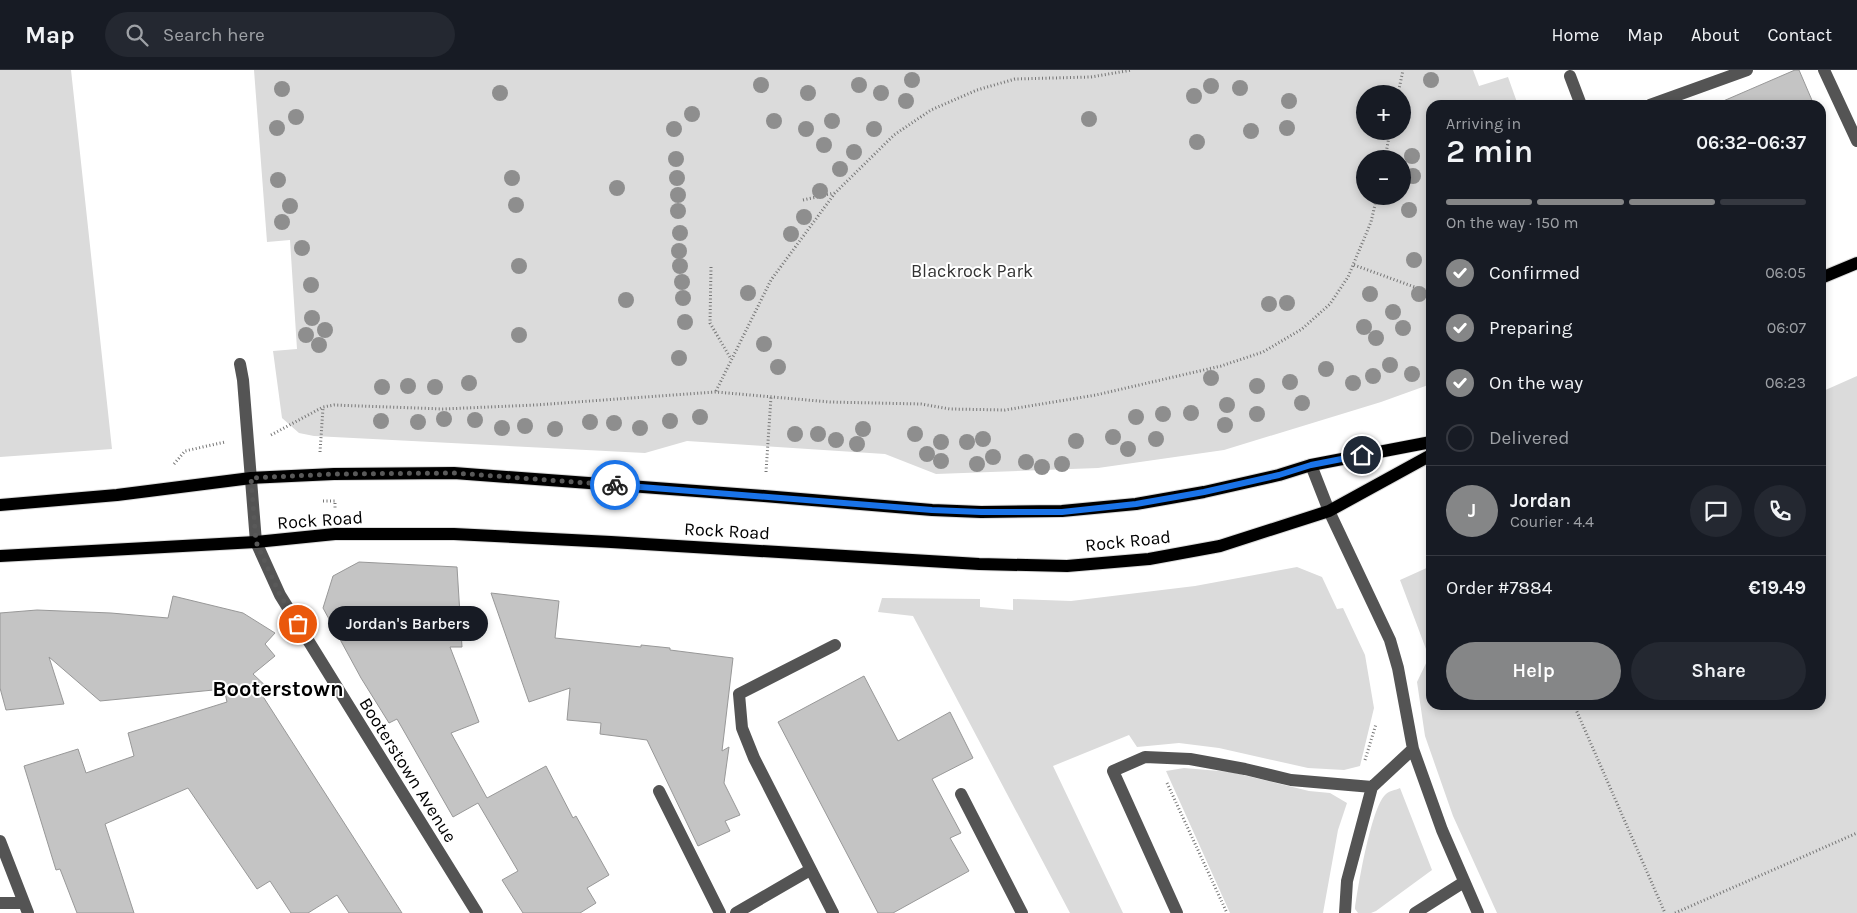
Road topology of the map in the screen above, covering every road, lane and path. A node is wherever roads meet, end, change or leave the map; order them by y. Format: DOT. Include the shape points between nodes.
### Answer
graph roads {
  1 [pos="1132,70"];
  2 [pos="1403,70"];
  3 [pos="1747,70"];
  4 [pos="1824,70"];
  5 [pos="1570,76"];
  6 [pos="1400,85"];
  7 [pos="1579,100"];
  8 [pos="1664,100"];
  9 [pos="1857,141"];
  10 [pos="835,193"];
  11 [pos="803,200"];
  12 [pos="1375,205"];
  13 [pos="1857,263"];
  14 [pos="1354,265"];
  15 [pos="711,268"];
  16 [pos="1826,276"];
  17 [pos="1426,291"];
  18 [pos="731,360"];
  19 [pos="240,364"];
  20 [pos="716,392"];
  21 [pos="771,397"];
  22 [pos="323,407"];
  23 [pos="268,437"];
  24 [pos="227,441"];
  25 [pos="1426,443"];
  26 [pos="320,452"];
  27 [pos="1426,459"];
  28 [pos="173,464"];
  29 [pos="1311,465"];
  30 [pos="251,478"];
  31 [pos="321,495"];
  32 [pos="764,496"];
  33 [pos="0,505"];
  34 [pos="1329,511"];
  35 [pos="335,513"];
  36 [pos="256,542"];
  37 [pos="0,556"];
  38 [pos="834,645"];
  39 [pos="1576,710"];
  40 [pos="1413,748"];
  41 [pos="1155,757"];
  42 [pos="1372,787"];
  43 [pos="659,791"];
  44 [pos="961,794"];
  45 [pos="1857,833"];
  46 [pos="0,841"];
  47 [pos="810,870"];
  48 [pos="1464,882"];
  49 [pos="0,903"];
  50 [pos="26,908"];
  51 [pos="476,913"];
  52 [pos="720,913"];
  53 [pos="736,913"];
  54 [pos="833,913"];
  55 [pos="1022,913"];
  56 [pos="1177,913"];
  57 [pos="1227,913"];
  58 [pos="1345,913"];
  59 [pos="1416,913"];
  60 [pos="1478,913"];
  61 [pos="1665,913"];
  62 [pos="1675,913"];
  1 -- 10 [label="path" via="1091,77 1015,79 977,90 931,110 894,135"];
  2 -- 6 [label="path"];
  3 -- 8 [label="street"];
  4 -- 9 [label="street"];
  5 -- 7 [label="street"];
  10 -- 11 [label="path"];
  10 -- 18 [label="path" via="771,280"];
  12 -- 14 [label="path" via="1372,222"];
  13 -- 16 [label="main road"];
  14 -- 17 [label="path"];
  14 -- 21 [label="path" via="1330,304 1302,329 1263,352 1154,382 1005,410"];
  15 -- 18 [label="path" via="710,323"];
  18 -- 20 [label="path"];
  19 -- 30 [label="street, Booterstown Avenue"];
  20 -- 21 [label="path"];
  20 -- 22 [label="path" via="443,409"];
  21 -- 32 [label="path"];
  22 -- 23 [label="path"];
  22 -- 26 [label="path"];
  24 -- 28 [label="path" via="185,451"];
  25 -- 29 [label="main road, Rock Road"];
  27 -- 34 [label="main road, Rock Road"];
  29 -- 32 [label="main road, Rock Road" via="1204,492 1062,512 932,510"];
  29 -- 34 [label="street"];
  30 -- 32 [label="main road, Rock Road" via="454,473"];
  30 -- 33 [label="main road, Rock Road" via="117,495"];
  30 -- 36 [label="street, Booterstown Avenue"];
  31 -- 35 [label="path" via="322,501 335,501"];
  34 -- 36 [label="main road, Rock Road" via="1220,546 1149,559 1067,566 979,564 454,534 335,534"];
  34 -- 40 [label="street" via="1390,640"];
  36 -- 37 [label="main road, Rock Road"];
  36 -- 51 [label="street, Booterstown Avenue" via="280,595"];
  38 -- 47 [label="street" via="739,694 742,728"];
  39 -- 61 [label="path"];
  40 -- 42 [label="street"];
  40 -- 48 [label="street"];
  41 -- 42 [label="street" via="1190,759 1291,780"];
  41 -- 56 [label="street" via="1113,771"];
  41 -- 57 [label="path"];
  42 -- 58 [label="street" via="1347,880"];
  43 -- 52 [label="street"];
  44 -- 55 [label="street"];
  45 -- 62 [label="path"];
  46 -- 50 [label="street"];
  47 -- 53 [label="street"];
  47 -- 54 [label="street"];
  48 -- 59 [label="street"];
  48 -- 60 [label="street"];
  49 -- 50 [label="street"];
}
